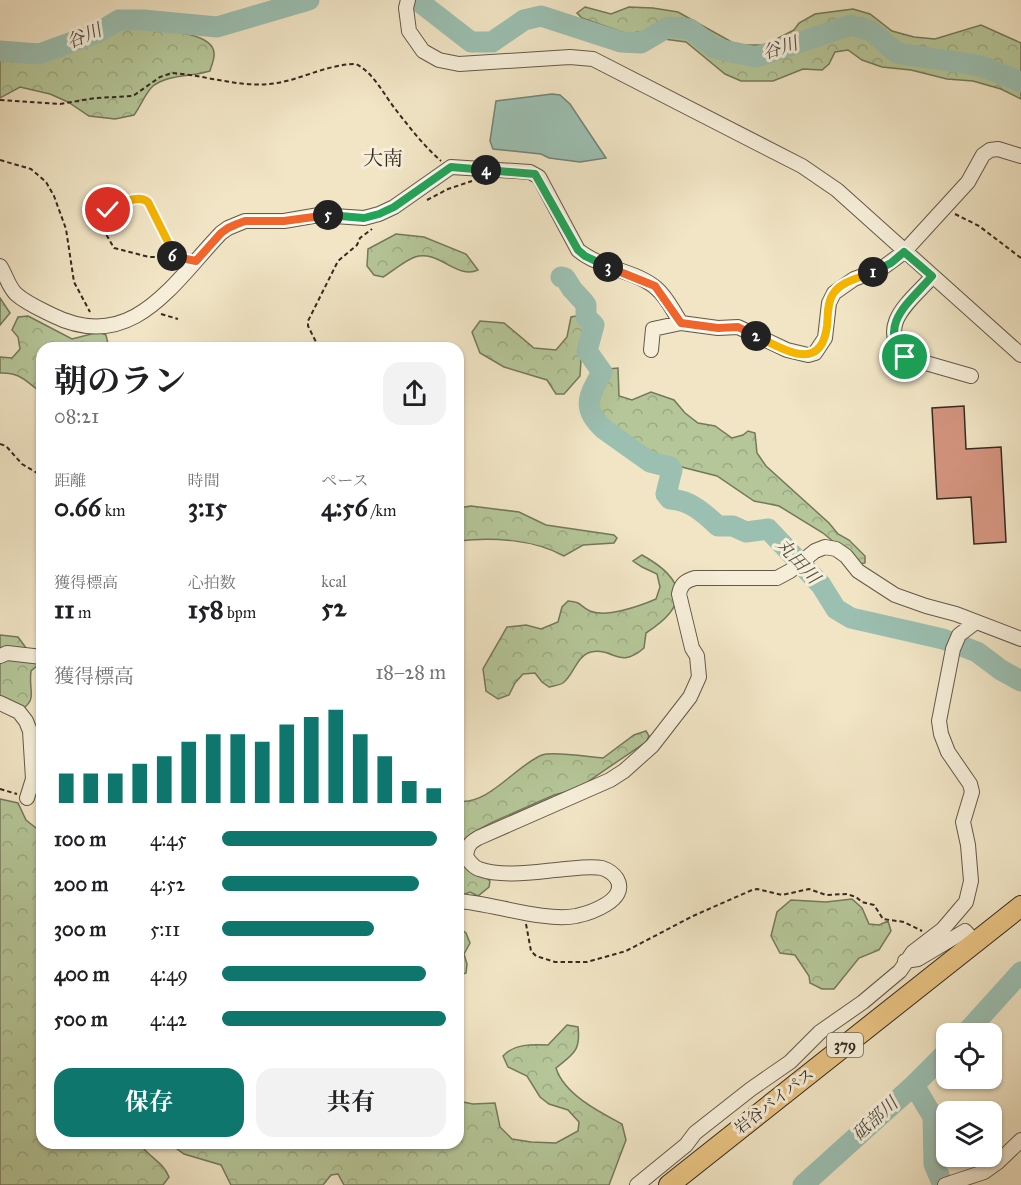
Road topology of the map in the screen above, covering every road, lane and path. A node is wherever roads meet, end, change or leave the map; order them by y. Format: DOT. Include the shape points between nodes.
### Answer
graph roads {
  1 [pos="408,0"];
  2 [pos="0,100"];
  3 [pos="1021,156"];
  4 [pos="0,160"];
  5 [pos="451,167"];
  6 [pos="473,181"];
  7 [pos="427,200"];
  8 [pos="945,207"];
  9 [pos="373,228"];
  10 [pos="904,252"];
  11 [pos="172,256"];
  12 [pos="1021,258"];
  13 [pos="196,261"];
  14 [pos="0,266"];
  15 [pos="932,276"];
  16 [pos="145,311"];
  17 [pos="178,319"];
  18 [pos="681,323"];
  19 [pos="91,327"];
  20 [pos="316,342"];
  21 [pos="651,350"];
  22 [pos="1021,355"];
  23 [pos="970,376"];
  24 [pos="0,444"];
  25 [pos="36,472"];
  26 [pos="976,622"];
  27 [pos="1021,639"];
  28 [pos="0,656"];
  29 [pos="36,656"];
  30 [pos="0,703"];
  31 [pos="27,798"];
  32 [pos="464,901"];
  33 [pos="1021,906"];
  34 [pos="519,911"];
  35 [pos="932,936"];
  36 [pos="975,942"];
  37 [pos="908,960"];
  38 [pos="890,969"];
  39 [pos="1021,1140"];
  40 [pos="985,1179"];
  41 [pos="947,1184"];
  42 [pos="637,1185"];
  43 [pos="669,1185"];
  1 -- 10 [label="street" via="409,31 423,51 439,60 459,64 593,59 802,166 837,190"];
  2 -- 5 [label="path" via="60,104 134,96 172,73 271,84 356,64 371,75 428,149"];
  3 -- 8 [label="street" via="998,149 983,154 968,182"];
  4 -- 19 [label="path" via="31,169 54,196 66,229 74,282 92,316"];
  5 -- 13 [label="street" via="394,207 364,218 319,215 284,221 245,221 228,228"];
  5 -- 18 [label="street" via="535,174 578,250 655,286"];
  6 -- 7 [label="path"];
  8 -- 10 [label="street"];
  8 -- 12 [label="path" via="979,226"];
  9 -- 20 [label="path" via="338,261 308,321"];
  10 -- 15 [label="street"];
  10 -- 18 [label="street" via="881,269 854,279 834,293 825,338 815,353 787,350 738,327"];
  11 -- 11 [label="path" via="149,257 114,248 98,214 144,199"];
  11 -- 13 [label="path"];
  13 -- 16 [label="street" via="163,298"];
  14 -- 19 [label="street" via="18,296 67,322"];
  15 -- 22 [label="street"];
  15 -- 23 [label="street" via="896,319 892,328 894,339 905,357"];
  16 -- 17 [label="path"];
  16 -- 19 [label="street" via="106,327"];
  18 -- 21 [label="street" via="652,329"];
  24 -- 25 [label="path"];
  26 -- 27 [label="street"];
  26 -- 34 [label="street" via="895,595 858,571 836,549 825,547 777,578 686,581 679,594 699,677 690,697 666,729 639,759 610,780 469,843 466,857 477,869 531,874 603,868 618,879 616,897 573,916"];
  26 -- 35 [label="street" via="959,635 952,649 939,721 948,752 972,792 963,822 971,881 966,902"];
  28 -- 29 [label="street" via="7,652"];
  30 -- 31 [label="street" via="19,712 30,731 33,779"];
  32 -- 34 [label="street"];
  33 -- 36 [label="highway, 岩谷バイパス / 379"];
  34 -- 35 [label="path" via="531,951 555,962 587,962 612,956 757,889 782,895 809,889 826,895 847,894 874,905 883,919 904,922"];
  35 -- 37 [label="street"];
  36 -- 37 [label="street" via="965,931 918,959"];
  36 -- 43 [label="highway, 岩谷バイパス / 379"];
  37 -- 38 [label="street"];
  37 -- 42 [label="street" via="893,978 695,1133"];
  39 -- 40 [label="street"];
  40 -- 41 [label="street"];
}
